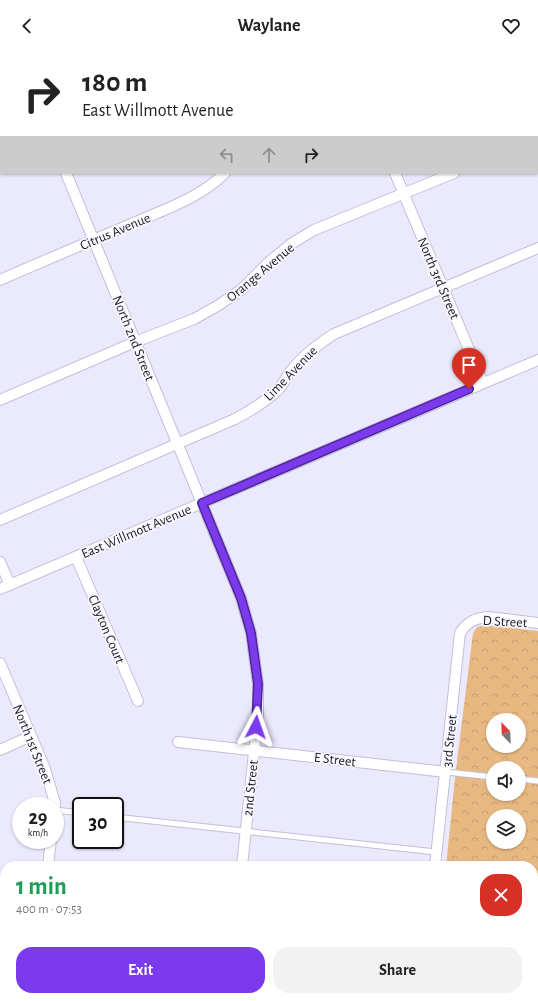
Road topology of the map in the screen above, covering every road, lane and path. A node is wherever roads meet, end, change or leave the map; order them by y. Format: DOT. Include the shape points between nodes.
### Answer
graph roads {
  1 [pos="66,174"];
  2 [pos="224,174"];
  3 [pos="396,174"];
  4 [pos="452,174"];
  5 [pos="404,194"];
  6 [pos="94,240"];
  7 [pos="538,248"];
  8 [pos="0,280"];
  9 [pos="443,287"];
  10 [pos="135,342"];
  11 [pos="538,360"];
  12 [pos="483,383"];
  13 [pos="0,400"];
  14 [pos="177,444"];
  15 [pos="202,503"];
  16 [pos="0,520"];
  17 [pos="76,556"];
  18 [pos="0,562"];
  19 [pos="10,585"];
  20 [pos="0,589"];
  21 [pos="472,620"];
  22 [pos="538,623"];
  23 [pos="0,663"];
  24 [pos="138,701"];
  25 [pos="31,736"];
  26 [pos="178,742"];
  27 [pos="0,750"];
  28 [pos="254,750"];
  29 [pos="446,772"];
  30 [pos="486,776"];
  31 [pos="526,780"];
  32 [pos="538,781"];
  33 [pos="53,797"];
  34 [pos="124,818"];
  35 [pos="246,830"];
  36 [pos="50,849"];
  37 [pos="436,852"];
  38 [pos="49,861"];
  39 [pos="243,861"];
  40 [pos="435,861"];
  1 -- 6 [label="street, North 2nd Street"];
  2 -- 6 [label="street, Citrus Avenue" via="203,192"];
  3 -- 5 [label="street, North 3rd Street"];
  4 -- 5 [label="street, Orange Avenue"];
  5 -- 9 [label="street, North 3rd Street"];
  5 -- 10 [label="street, Orange Avenue" via="314,230 291,244 242,289 219,306 194,319"];
  6 -- 8 [label="street, Citrus Avenue"];
  6 -- 10 [label="street, North 2nd Street"];
  7 -- 9 [label="street, Lime Avenue"];
  9 -- 12 [label="street, North 3rd Street"];
  9 -- 14 [label="street, Lime Avenue" via="334,334 303,358 279,389 258,406 235,419"];
  10 -- 13 [label="street, Orange Avenue"];
  10 -- 14 [label="street, North 2nd Street"];
  11 -- 12 [label="street, East Willmott Avenue"];
  12 -- 15 [label="street, East Willmott Avenue"];
  14 -- 15 [label="street, North 2nd Street"];
  14 -- 16 [label="street, Lime Avenue"];
  15 -- 17 [label="street, East Willmott Avenue"];
  15 -- 28 [label="street, 2nd Street" via="241,598 251,633 258,684"];
  17 -- 19 [label="street, East Willmott Avenue"];
  17 -- 24 [label="street, Clayton Court"];
  18 -- 19 [label="street"];
  19 -- 20 [label="street, East Willmott Avenue"];
  21 -- 22 [label="street, D Street" via="488,617"];
  21 -- 29 [label="street, 3rd Street" via="460,633"];
  23 -- 25 [label="street, North 1st Street"];
  25 -- 27 [label="street"];
  25 -- 33 [label="street, North 1st Street" via="44,766"];
  26 -- 28 [label="street, E Street"];
  28 -- 29 [label="street, E Street"];
  28 -- 35 [label="street, 2nd Street"];
  29 -- 30 [label="lane, E Street"];
  29 -- 37 [label="street, 3rd Street"];
  31 -- 32 [label="lane"];
  34 -- 35 [label="lane"];
  35 -- 37 [label="lane"];
  35 -- 39 [label="street, 2nd Street"];
  36 -- 38 [label="street"];
  37 -- 40 [label="street, 3rd Street"];
}
